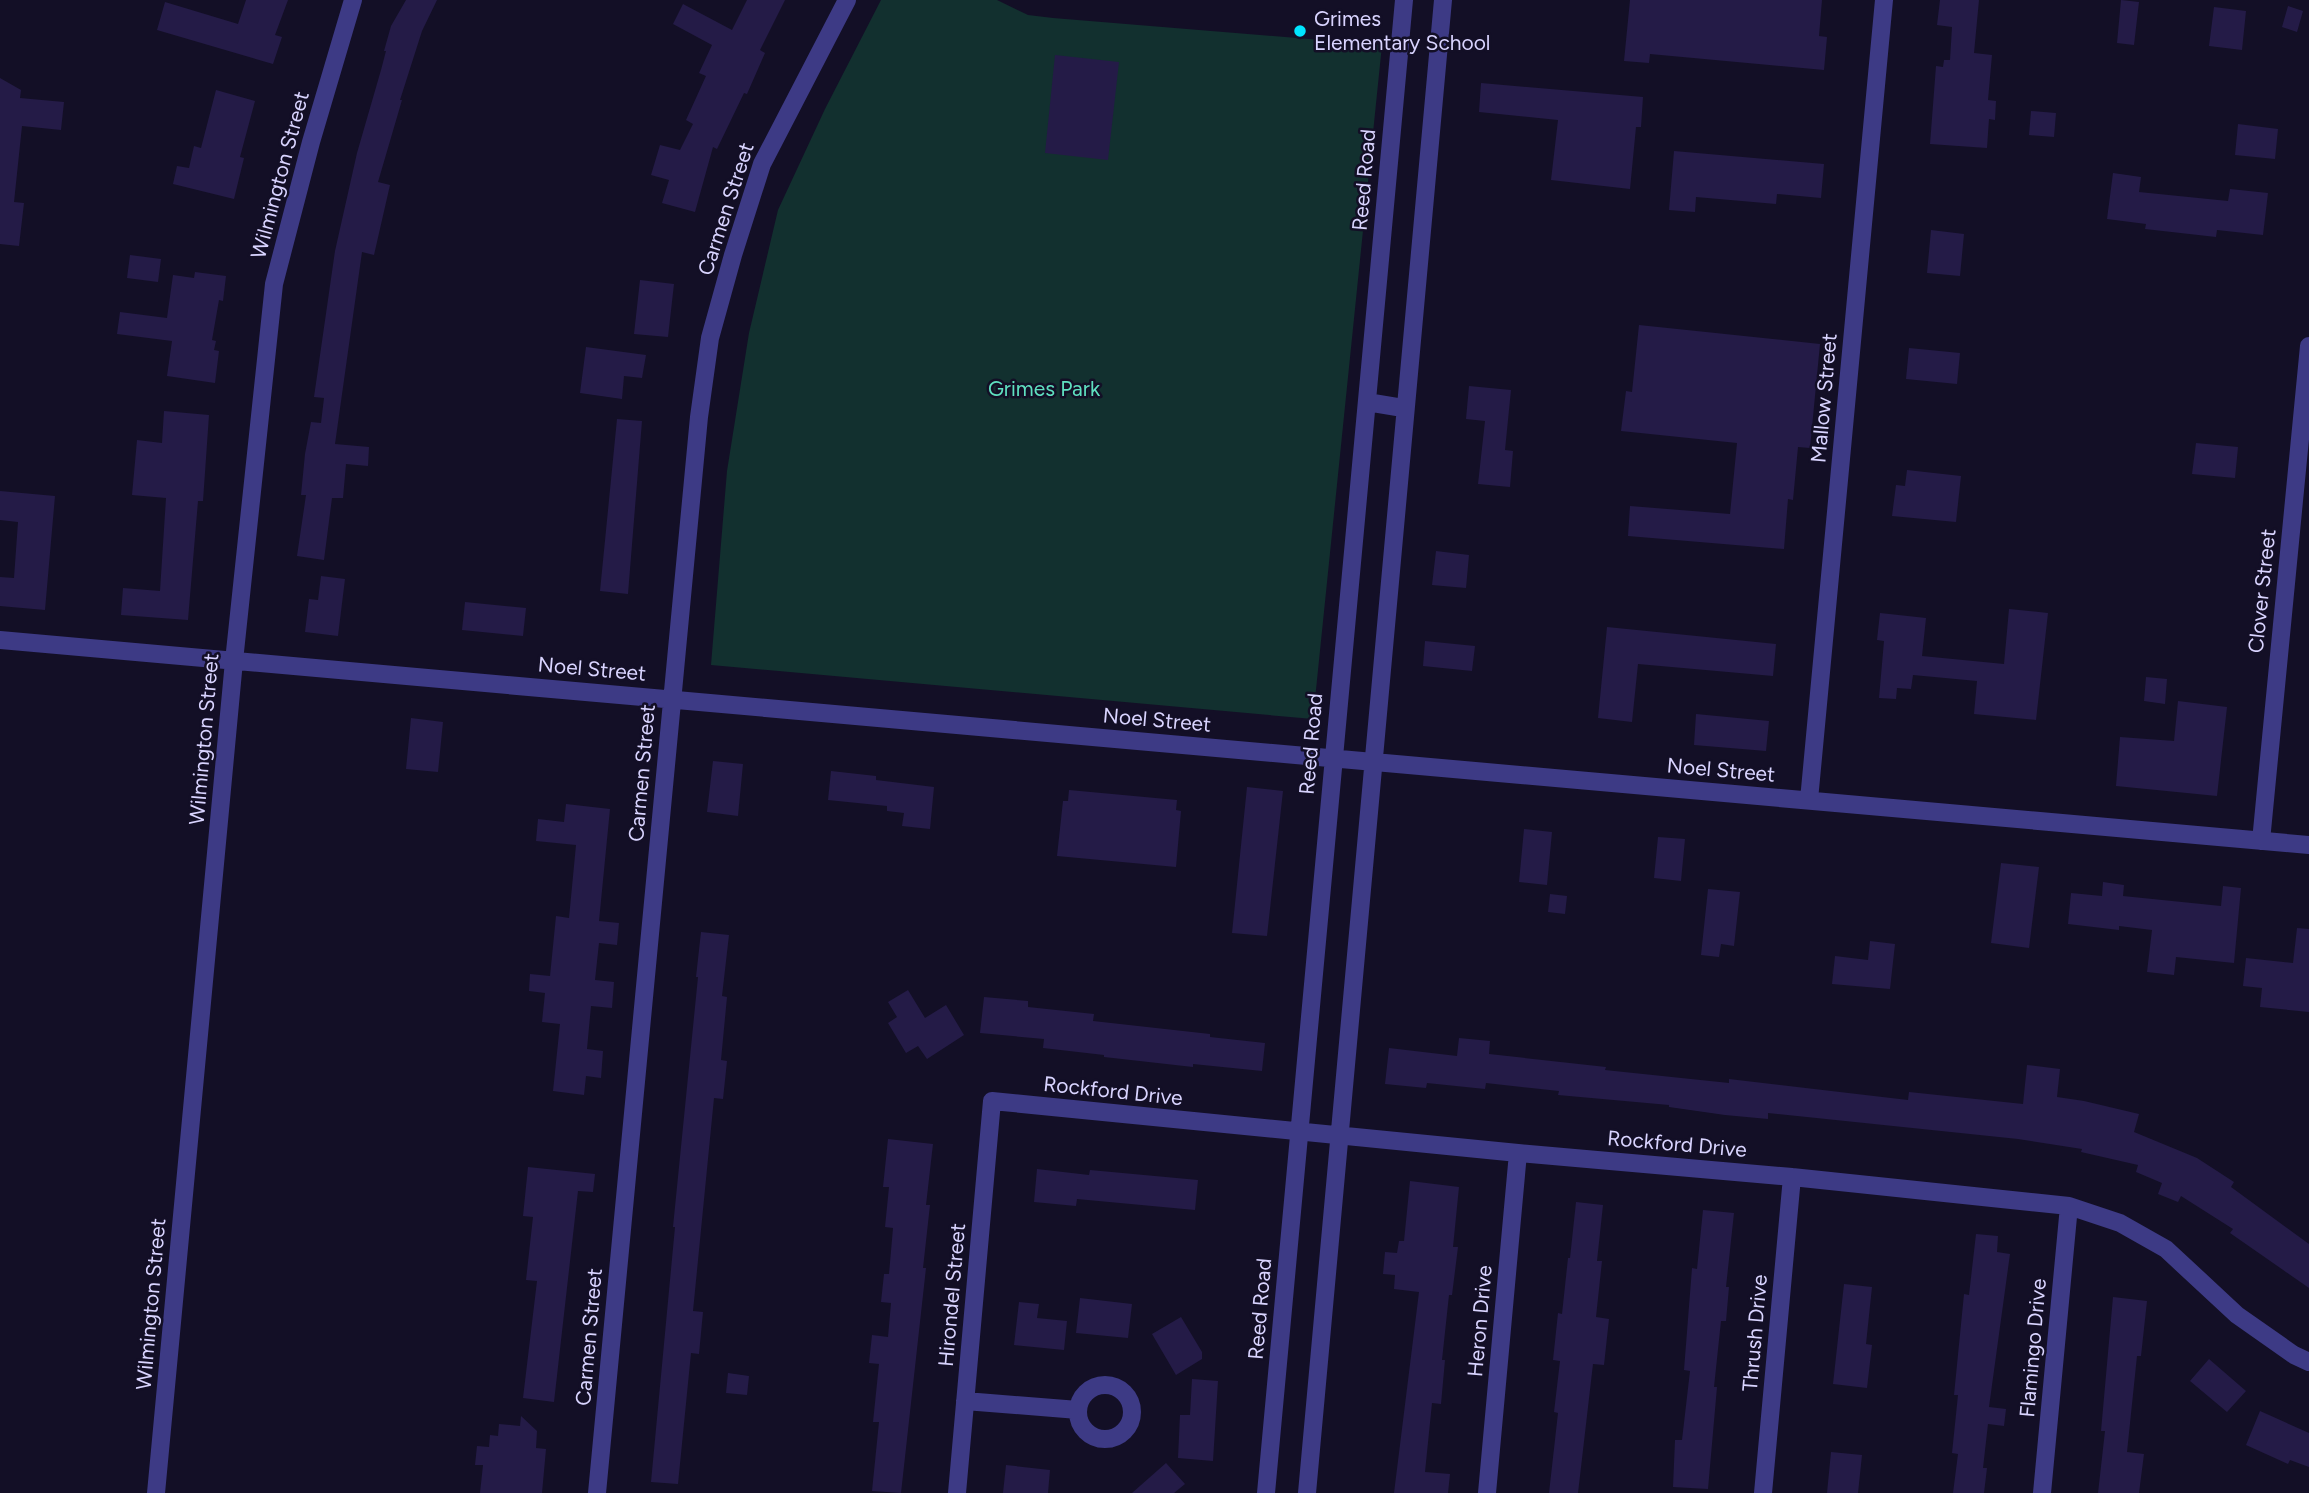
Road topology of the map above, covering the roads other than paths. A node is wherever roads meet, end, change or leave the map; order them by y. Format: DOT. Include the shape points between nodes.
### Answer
graph roads {
  1 [pos="353,0"];
  2 [pos="847,0"];
  3 [pos="1404,0"];
  4 [pos="1443,0"];
  5 [pos="1884,0"];
  6 [pos="2309,346"];
  7 [pos="1367,402"];
  8 [pos="1403,408"];
  9 [pos="0,640"];
  10 [pos="234,660"];
  11 [pos="672,699"];
  12 [pos="1333,758"];
  13 [pos="1375,762"];
  14 [pos="1809,800"];
  15 [pos="2261,841"];
  16 [pos="2309,845"];
  17 [pos="992,1101"];
  18 [pos="1299,1133"];
  19 [pos="1340,1136"];
  20 [pos="1518,1153"];
  21 [pos="1792,1177"];
  22 [pos="2069,1206"];
  23 [pos="2309,1362"];
  24 [pos="965,1401"];
  25 [pos="1078,1410"];
  26 [pos="156,1493"];
  27 [pos="597,1493"];
  28 [pos="957,1493"];
  29 [pos="1266,1493"];
  30 [pos="1307,1493"];
  31 [pos="1486,1493"];
  32 [pos="1763,1493"];
  33 [pos="2042,1493"];
  1 -- 10 [label="street, Wilmington Street" via="274,285"];
  2 -- 11 [label="street, Carmen Street" via="762,164 710,338"];
  3 -- 7 [label="street, Reed Road"];
  4 -- 8 [label="street"];
  5 -- 14 [label="street, Mallow Street"];
  6 -- 15 [label="street, Clover Street"];
  7 -- 8 [label="street"];
  7 -- 12 [label="street, Reed Road"];
  8 -- 13 [label="street"];
  9 -- 10 [label="street, Noel Street"];
  10 -- 11 [label="street, Noel Street"];
  10 -- 26 [label="street, Wilmington Street"];
  11 -- 12 [label="street, Noel Street"];
  11 -- 27 [label="street, Carmen Street"];
  12 -- 13 [label="street, Noel Street"];
  12 -- 18 [label="street, Reed Road"];
  13 -- 14 [label="street, Noel Street"];
  13 -- 19 [label="street"];
  14 -- 15 [label="street, Noel Street"];
  15 -- 16 [label="street, Noel Street"];
  17 -- 18 [label="street, Rockford Drive"];
  17 -- 24 [label="street, Hirondel Street"];
  18 -- 19 [label="street, Rockford Drive"];
  18 -- 29 [label="street, Reed Road"];
  19 -- 20 [label="street, Rockford Drive"];
  19 -- 30 [label="street"];
  20 -- 21 [label="street, Rockford Drive"];
  20 -- 31 [label="street, Heron Drive"];
  21 -- 22 [label="street, Rockford Drive"];
  21 -- 32 [label="street, Thrush Drive"];
  22 -- 23 [label="street, Rockford Drive" via="2120,1223 2166,1249 2237,1315"];
  22 -- 33 [label="street, Flamingo Drive"];
  24 -- 25 [label="street"];
  24 -- 28 [label="street, Hirondel Street"];
}
